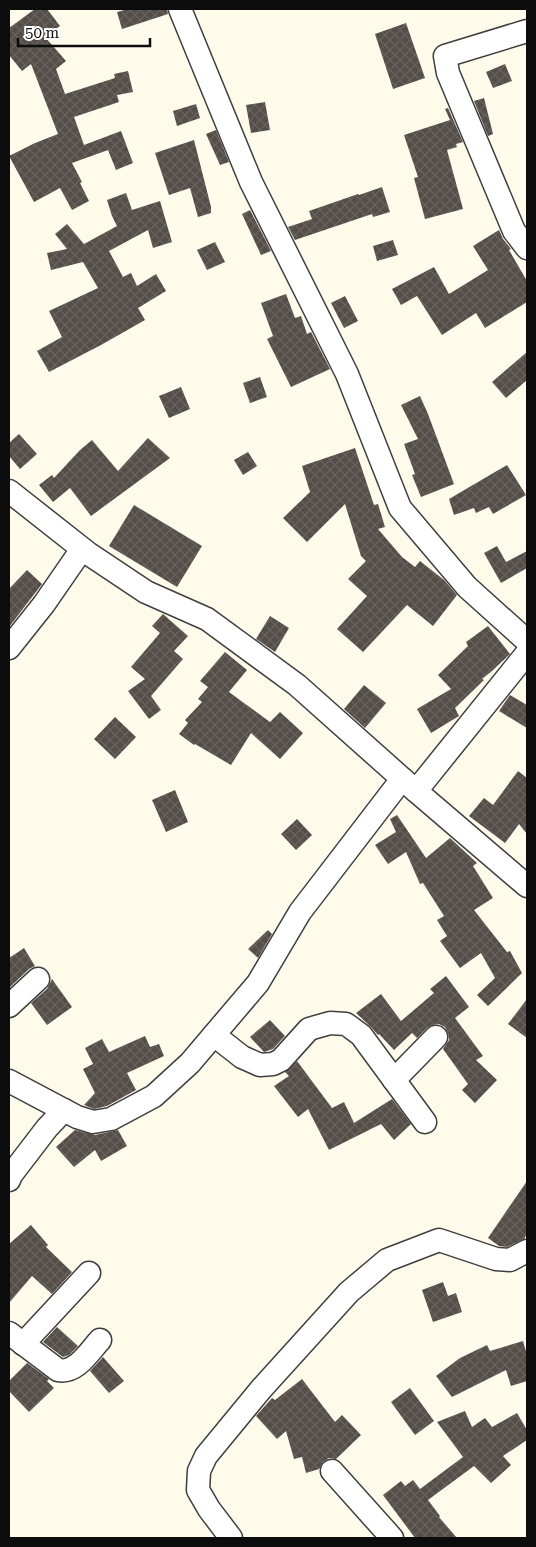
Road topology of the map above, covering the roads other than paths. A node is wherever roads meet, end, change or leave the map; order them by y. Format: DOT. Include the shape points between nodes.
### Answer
graph roads {
  1 [pos="180,9"];
  2 [pos="527,31"];
  3 [pos="527,248"];
  4 [pos="9,491"];
  5 [pos="82,549"];
  6 [pos="527,641"];
  7 [pos="9,648"];
  8 [pos="527,653"];
  9 [pos="409,785"];
  10 [pos="527,886"];
  11 [pos="38,979"];
  12 [pos="9,1006"];
  13 [pos="214,1035"];
  14 [pos="436,1037"];
  15 [pos="394,1080"];
  16 [pos="9,1081"];
  17 [pos="64,1110"];
  18 [pos="425,1122"];
  19 [pos="9,1180"];
  20 [pos="527,1251"];
  21 [pos="89,1273"];
  22 [pos="16,1339"];
  23 [pos="100,1340"];
  24 [pos="332,1472"];
  25 [pos="231,1538"];
  26 [pos="392,1538"];
  1 -- 6 [label="street" via="251,182 347,374 400,508 467,587"];
  2 -- 3 [label="street" via="445,56 448,73 514,231"];
  4 -- 5 [label="street"];
  5 -- 7 [label="street"];
  5 -- 9 [label="street" via="146,592 206,619 297,685"];
  8 -- 9 [label="street"];
  9 -- 10 [label="street"];
  9 -- 13 [label="street" via="300,912 258,983"];
  11 -- 12 [label="street"];
  13 -- 15 [label="street" via="242,1057 260,1065 273,1064 281,1060 309,1029 330,1023 346,1024 361,1035"];
  13 -- 17 [label="street" via="190,1063 154,1096 111,1119 93,1122"];
  14 -- 15 [label="street"];
  15 -- 18 [label="street"];
  16 -- 17 [label="street"];
  17 -- 19 [label="street" via="46,1128"];
  20 -- 25 [label="street" via="510,1260 496,1259 439,1240 387,1260 349,1292 206,1456 199,1471 198,1490"];
  21 -- 22 [label="street"];
  22 -- 23 [label="street" via="64,1372 71,1370"];
  24 -- 26 [label="street"];
}
